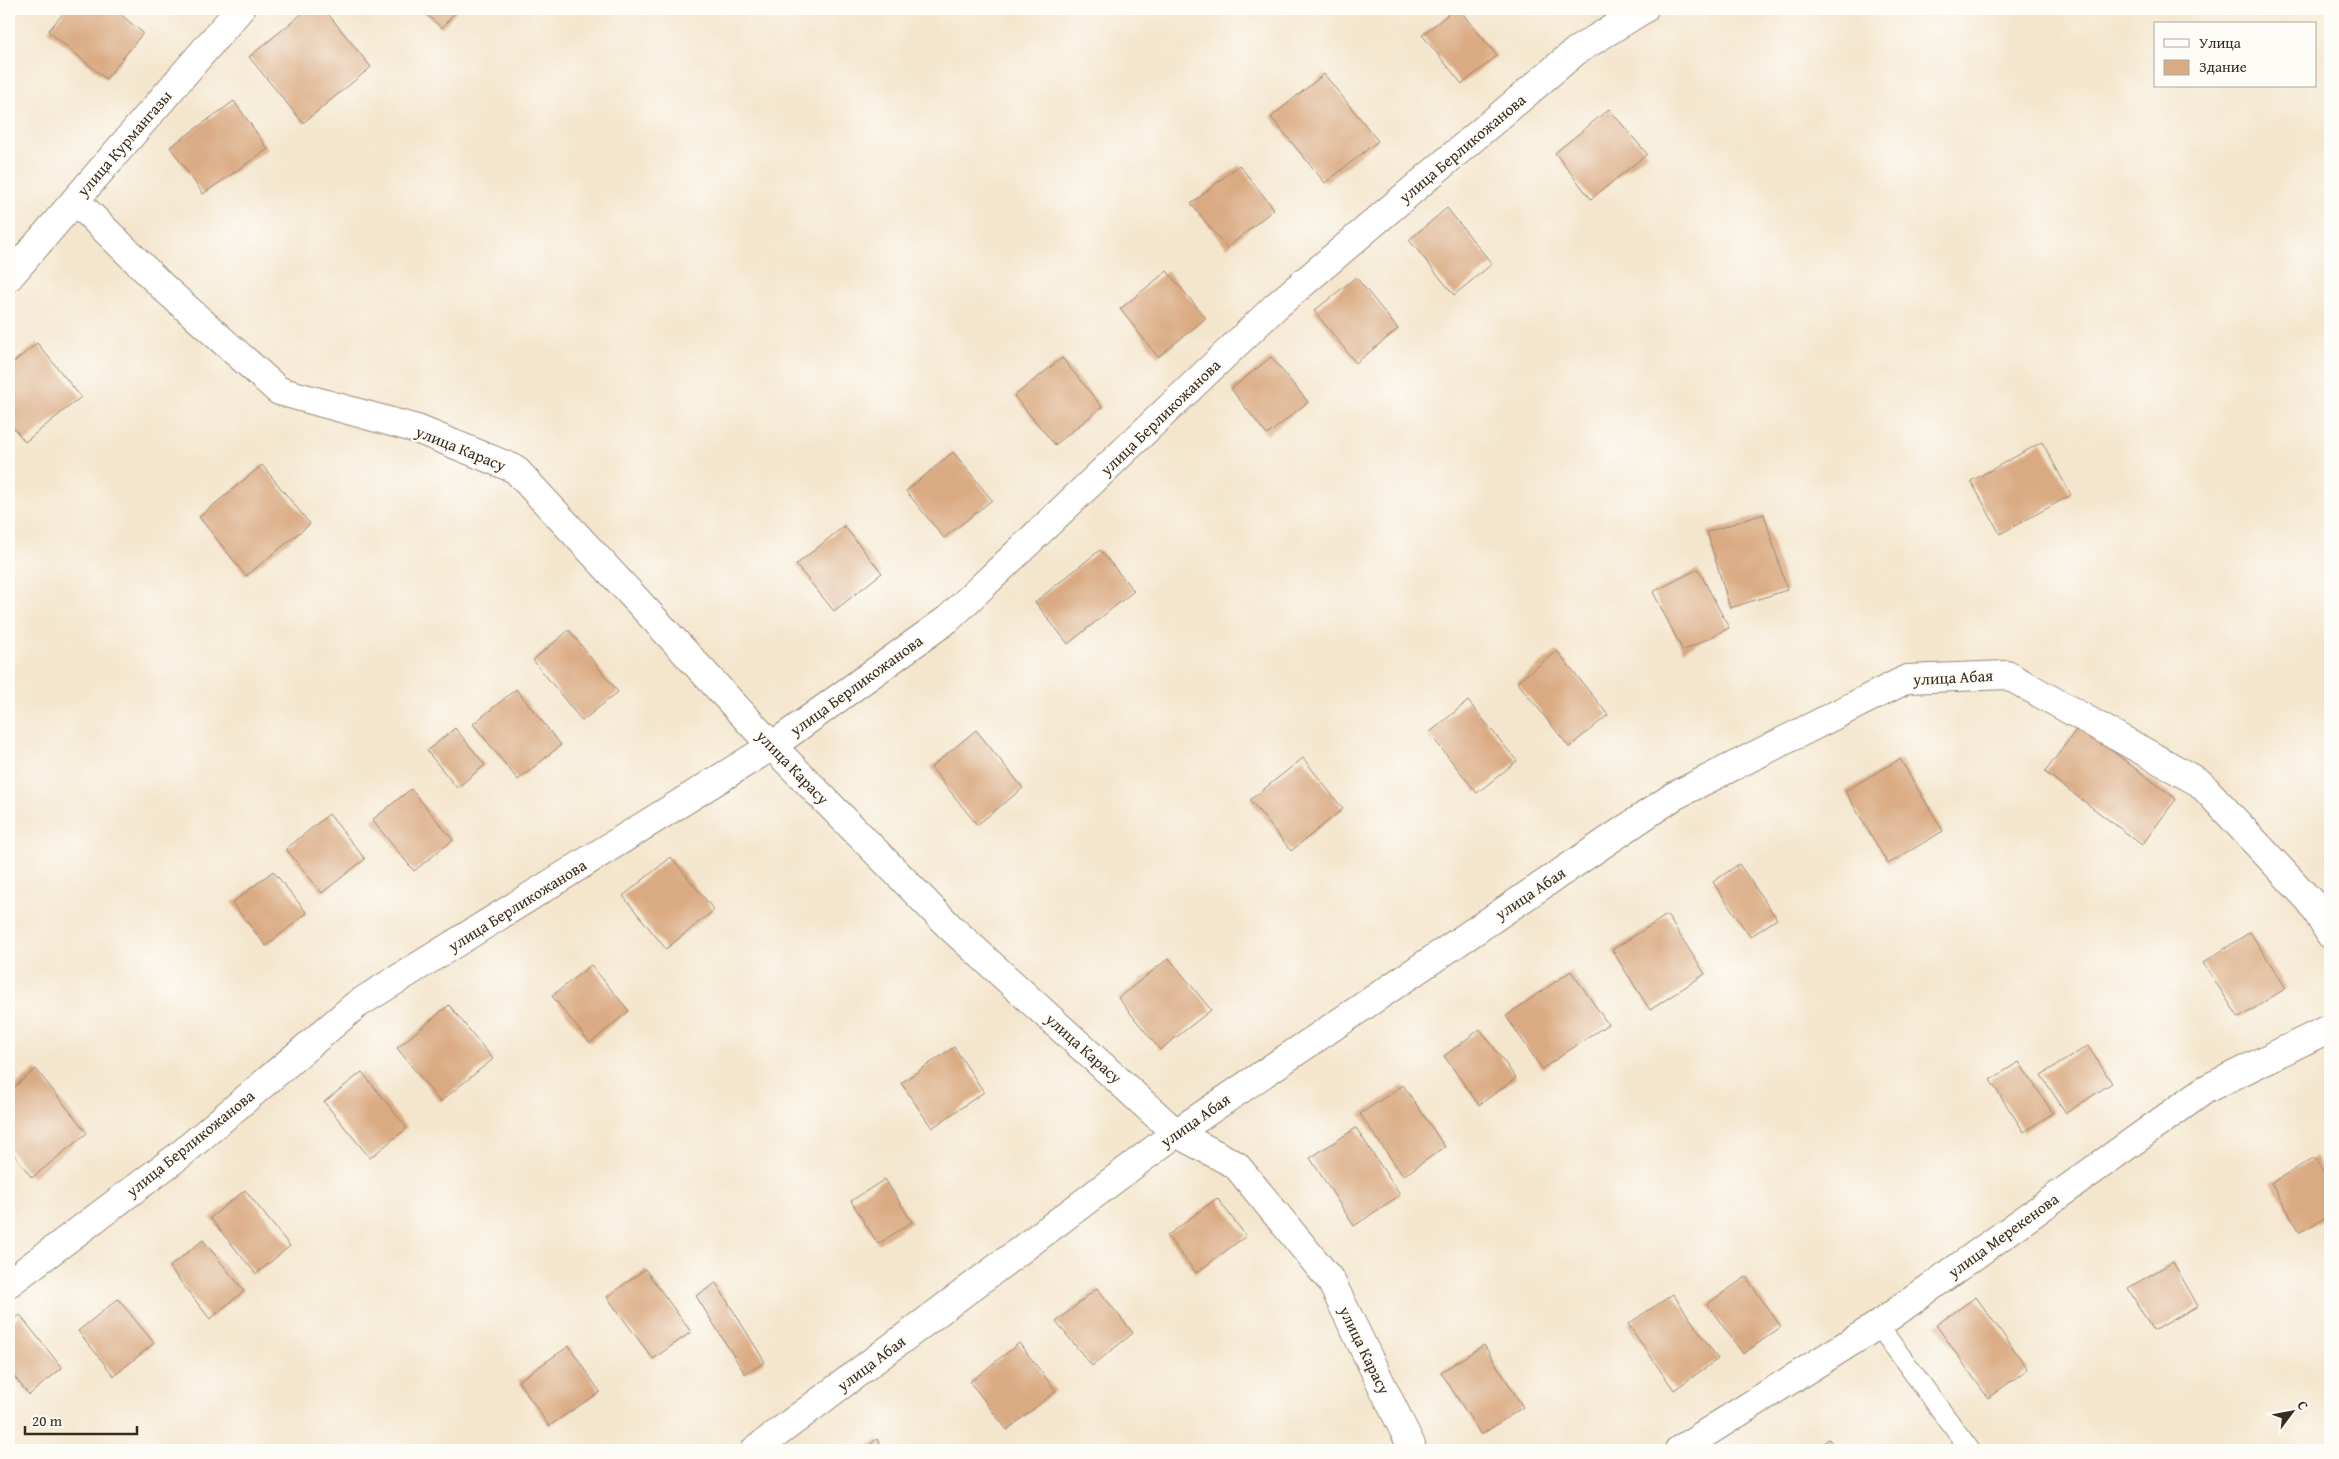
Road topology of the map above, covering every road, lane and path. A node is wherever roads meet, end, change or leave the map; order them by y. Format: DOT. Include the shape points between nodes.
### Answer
graph roads {
  1 [pos="240,9"];
  2 [pos="1644,9"];
  3 [pos="75,200"];
  4 [pos="9,277"];
  5 [pos="772,746"];
  6 [pos="2330,934"];
  7 [pos="2330,1028"];
  8 [pos="1176,1132"];
  9 [pos="9,1284"];
  10 [pos="1878,1325"];
  11 [pos="754,1450"];
  12 [pos="1410,1450"];
  13 [pos="1679,1450"];
  14 [pos="1970,1450"];
  1 -- 3 [label="street, улица Курмангазы"];
  2 -- 5 [label="street, улица Берликожанова" via="1576,51 1275,307 948,619"];
  3 -- 4 [label="street, улица Курмангазы"];
  3 -- 5 [label="street, улица Карасу" via="164,288 279,391 417,429 515,469"];
  5 -- 8 [label="street, улица Карасу" via="950,927"];
  5 -- 9 [label="street, улица Берликожанова" via="356,1005 180,1155"];
  6 -- 8 [label="street, улица Абая" via="2312,902 2200,783 2007,675 1907,679 1674,796"];
  7 -- 10 [label="street, улица Мерекенова" via="2206,1089"];
  8 -- 11 [label="street, улица Абая"];
  8 -- 12 [label="street, улица Карасу" via="1236,1166 1331,1281 1411,1445"];
  10 -- 13 [label="street, улица Мерекенова"];
  10 -- 14 [label="lane"];
}
